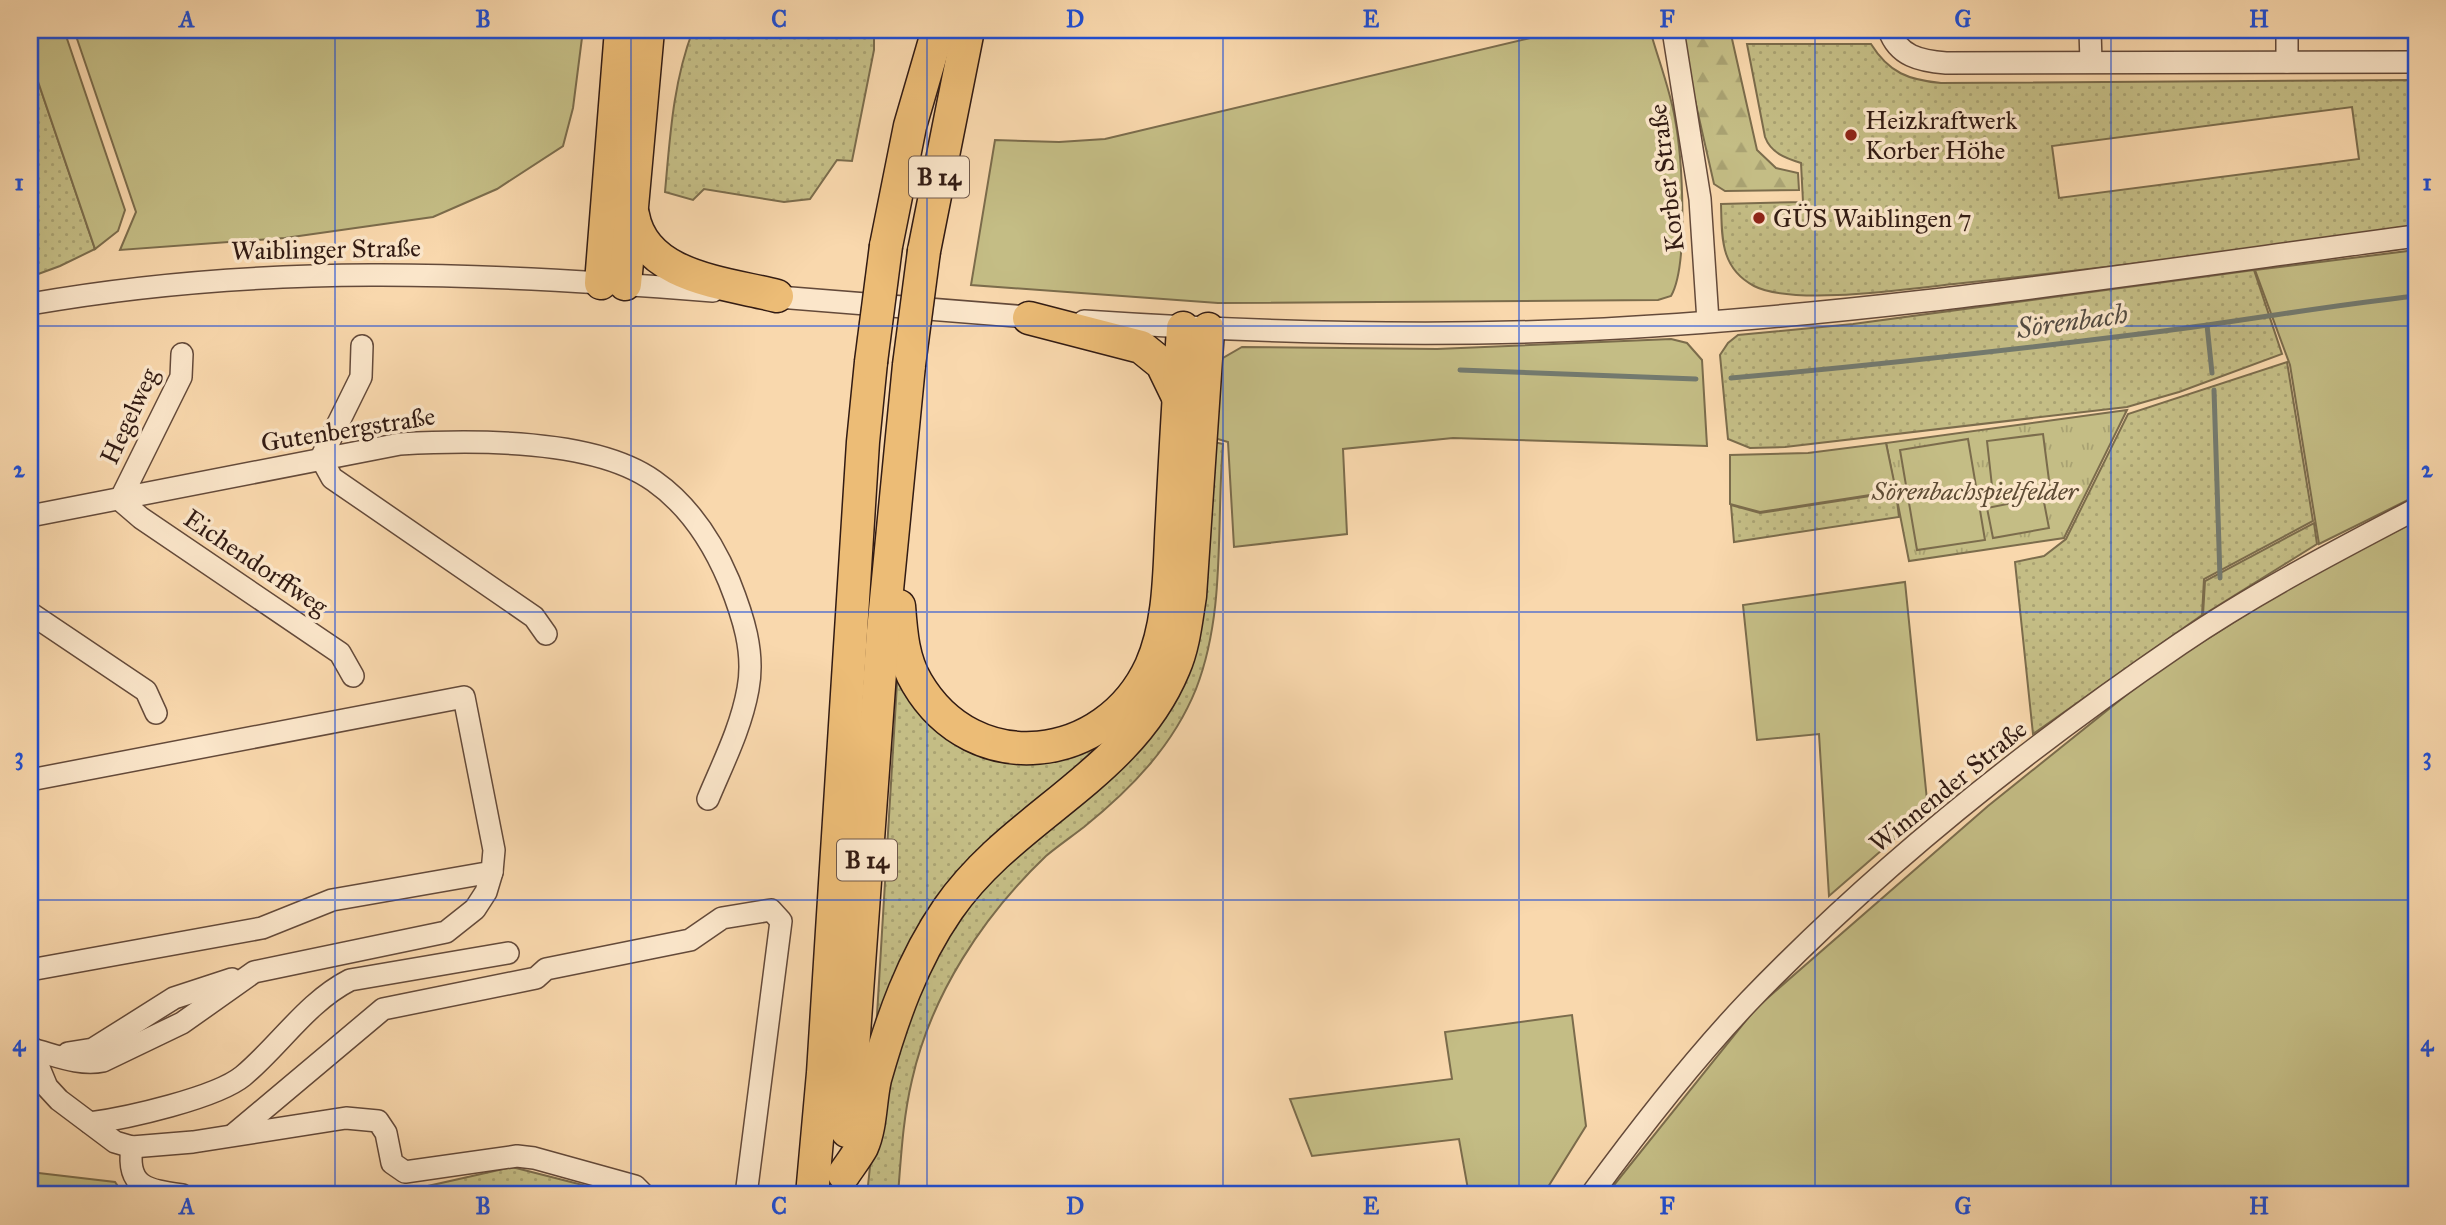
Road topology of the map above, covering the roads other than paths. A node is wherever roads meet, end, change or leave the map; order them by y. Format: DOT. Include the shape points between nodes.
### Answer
graph roads {
  1 [pos="621,30"];
  2 [pos="648,30"];
  3 [pos="913,30"];
  4 [pos="937,30"];
  5 [pos="968,30"];
  6 [pos="1673,30"];
  7 [pos="1889,30"];
  8 [pos="2090,30"];
  9 [pos="2287,30"];
  10 [pos="2091,62"];
  11 [pos="2287,62"];
  12 [pos="2416,62"];
  13 [pos="910,126"];
  14 [pos="632,207"];
  15 [pos="2416,236"];
  16 [pos="613,283"];
  17 [pos="777,296"];
  18 [pos="30,304"];
  19 [pos="1029,318"];
  20 [pos="1708,321"];
  21 [pos="1195,329"];
  22 [pos="362,346"];
  23 [pos="182,354"];
  24 [pos="1179,400"];
  25 [pos="321,458"];
  26 [pos="120,500"];
  27 [pos="2416,509"];
  28 [pos="30,516"];
  29 [pos="892,546"];
  30 [pos="30,613"];
  31 [pos="546,634"];
  32 [pos="353,676"];
  33 [pos="156,713"];
  34 [pos="30,780"];
  35 [pos="708,799"];
  36 [pos="492,872"];
  37 [pos="508,953"];
  38 [pos="30,970"];
  39 [pos="37,1050"];
  40 [pos="90,1123"];
  41 [pos="233,1135"];
  42 [pos="132,1147"];
  43 [pos="843,1184"];
  44 [pos="182,1195"];
  45 [pos="644,1195"];
  46 [pos="746,1195"];
  47 [pos="813,1195"];
  48 [pos="1591,1195"];
  1 -- 16 [label="highway"];
  2 -- 14 [label="highway"];
  3 -- 13 [label="highway"];
  4 -- 13 [label="highway, B 14"];
  5 -- 29 [label="highway, B 14, bridge" via="924,251"];
  6 -- 20 [label="street, Korber Straße" via="1700,199"];
  7 -- 10 [label="street" via="1896,46 1929,61"];
  8 -- 10 [label="street"];
  9 -- 11 [label="street"];
  10 -- 11 [label="street"];
  11 -- 12 [label="street"];
  13 -- 47 [label="highway, B 14, bridge" via="886,246 863,442"];
  14 -- 16 [label="highway"];
  14 -- 17 [label="highway" via="643,242 662,262 680,271"];
  15 -- 20 [label="street, Waiblinger Straße" via="1875,306"];
  16 -- 17 [label="street, Waiblinger Straße"];
  16 -- 18 [label="street, Waiblinger Straße" via="319,274 159,285"];
  17 -- 19 [label="street, Waiblinger Straße"];
  19 -- 21 [label="street, Waiblinger Straße"];
  19 -- 24 [label="highway" via="1141,347 1162,364"];
  20 -- 21 [label="street, Waiblinger Straße" via="1456,333"];
  21 -- 24 [label="highway"];
  21 -- 43 [label="highway" via="1190,596 1175,666 1161,696 1121,751 1000,849 948,909 904,990 874,1086 863,1146"];
  22 -- 25 [label="street" via="361,377"];
  23 -- 26 [label="street, Hegelweg" via="181,377"];
  24 -- 29 [label="highway" via="1161,636 1137,691 1098,729 1054,747 1010,747 985,741 945,717 916,683 905,656 899,571"];
  25 -- 26 [label="street, Gutenbergstraße"];
  25 -- 31 [label="street" via="332,478 534,617"];
  25 -- 35 [label="street, Gutenbergstraße" via="444,441 567,450 629,468 676,499 721,562 743,615 749,650 748,691 736,734"];
  26 -- 28 [label="street, Gutenbergstraße"];
  26 -- 32 [label="street, Eichendorffweg" via="340,653"];
  27 -- 48 [label="street, Winnender Straße" via="2301,570 2181,644 1934,828 1748,1002 1652,1111"];
  29 -- 43 [label="highway, B 14" via="872,760"];
  30 -- 33 [label="street" via="146,691"];
  34 -- 36 [label="street" via="464,696 494,850"];
  36 -- 38 [label="street" via="332,900 262,928"];
  36 -- 39 [label="street" via="475,909 446,932 254,972 182,1023 103,1061 91,1063"];
  37 -- 40 [label="street" via="350,980 328,991 242,1077 195,1097"];
  39 -- 40 [label="street" via="47,1087"];
  40 -- 42 [label="street" via="115,1142"];
  41 -- 42 [label="street"];
  41 -- 45 [label="street" via="346,1118 378,1121 386,1133 392,1163 404,1172 526,1157 635,1186"];
  41 -- 46 [label="street" via="383,1009 690,940 722,918 771,910 781,921"];
  42 -- 44 [label="street" via="129,1166 144,1187"];
}
